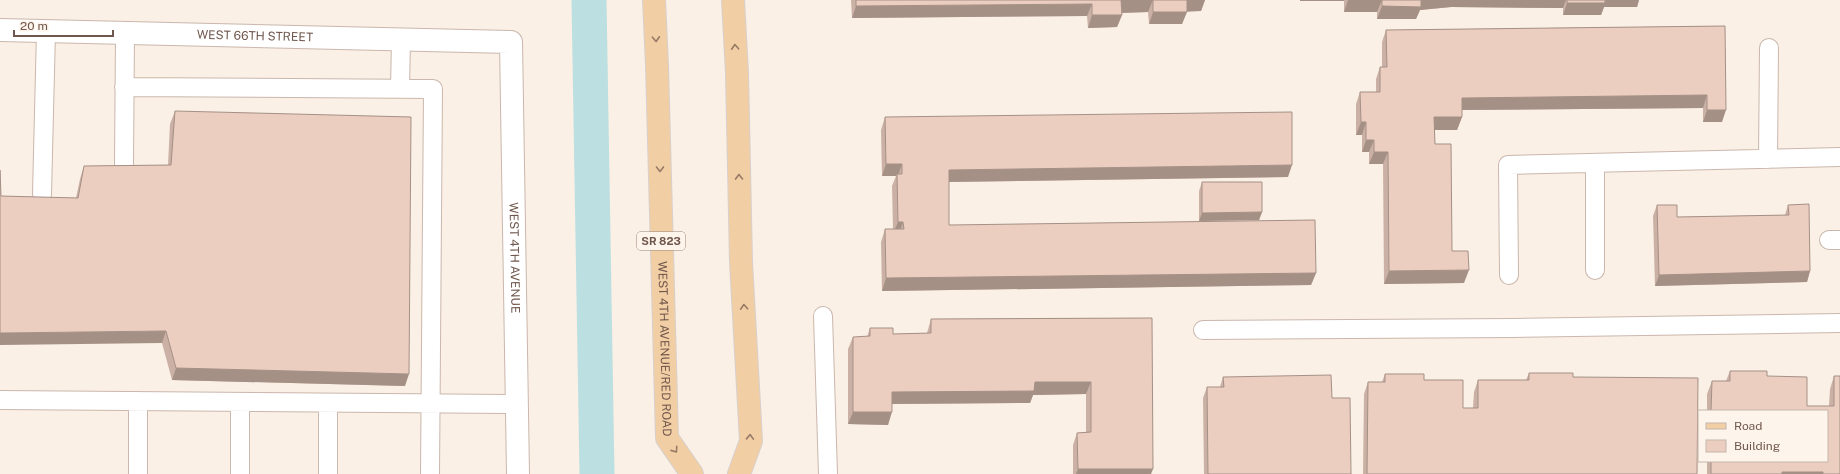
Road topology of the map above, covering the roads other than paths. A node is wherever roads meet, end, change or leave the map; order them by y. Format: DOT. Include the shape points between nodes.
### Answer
graph roads {
  1 [pos="654,0"];
  2 [pos="733,0"];
  3 [pos="0,30"];
  4 [pos="46,31"];
  5 [pos="124,33"];
  6 [pos="401,39"];
  7 [pos="511,42"];
  8 [pos="1769,48"];
  9 [pos="124,87"];
  10 [pos="400,89"];
  11 [pos="1840,157"];
  12 [pos="1768,159"];
  13 [pos="124,164"];
  14 [pos="1595,164"];
  15 [pos="42,194"];
  16 [pos="1595,270"];
  17 [pos="1509,275"];
  18 [pos="823,316"];
  19 [pos="1840,323"];
  20 [pos="1203,330"];
  21 [pos="0,400"];
  22 [pos="138,401"];
  23 [pos="240,402"];
  24 [pos="328,403"];
  25 [pos="430,404"];
  26 [pos="517,404"];
  27 [pos="138,474"];
  28 [pos="240,474"];
  29 [pos="328,474"];
  30 [pos="430,474"];
  31 [pos="518,474"];
  32 [pos="692,474"];
  33 [pos="739,474"];
  34 [pos="828,474"];
  1 -- 32 [label="main road, WEST 4TH AVENUE/RED ROAD / SR 823, one-way" via="667,438"];
  33 -- 2 [label="main road, one-way" via="750,441 741,262"];
  3 -- 4 [label="street, WEST 66TH STREET"];
  4 -- 5 [label="street, WEST 66TH STREET"];
  4 -- 15 [label="lane"];
  5 -- 6 [label="street, WEST 66TH STREET"];
  5 -- 9 [label="lane"];
  6 -- 7 [label="street, WEST 66TH STREET"];
  6 -- 10 [label="lane"];
  7 -- 26 [label="street, WEST 4TH AVENUE"];
  8 -- 12 [label="lane"];
  9 -- 10 [label="lane"];
  9 -- 13 [label="lane"];
  10 -- 25 [label="lane" via="433,89"];
  11 -- 12 [label="lane"];
  12 -- 14 [label="lane"];
  14 -- 16 [label="lane"];
  14 -- 17 [label="lane" via="1508,165"];
  18 -- 34 [label="lane"];
  19 -- 20 [label="lane"];
  21 -- 22 [label="lane"];
  22 -- 23 [label="lane"];
  22 -- 27 [label="lane"];
  23 -- 24 [label="lane"];
  23 -- 28 [label="lane"];
  24 -- 25 [label="lane"];
  24 -- 29 [label="lane"];
  25 -- 26 [label="lane"];
  25 -- 30 [label="lane"];
  26 -- 31 [label="street, WEST 4TH AVENUE"];
}
